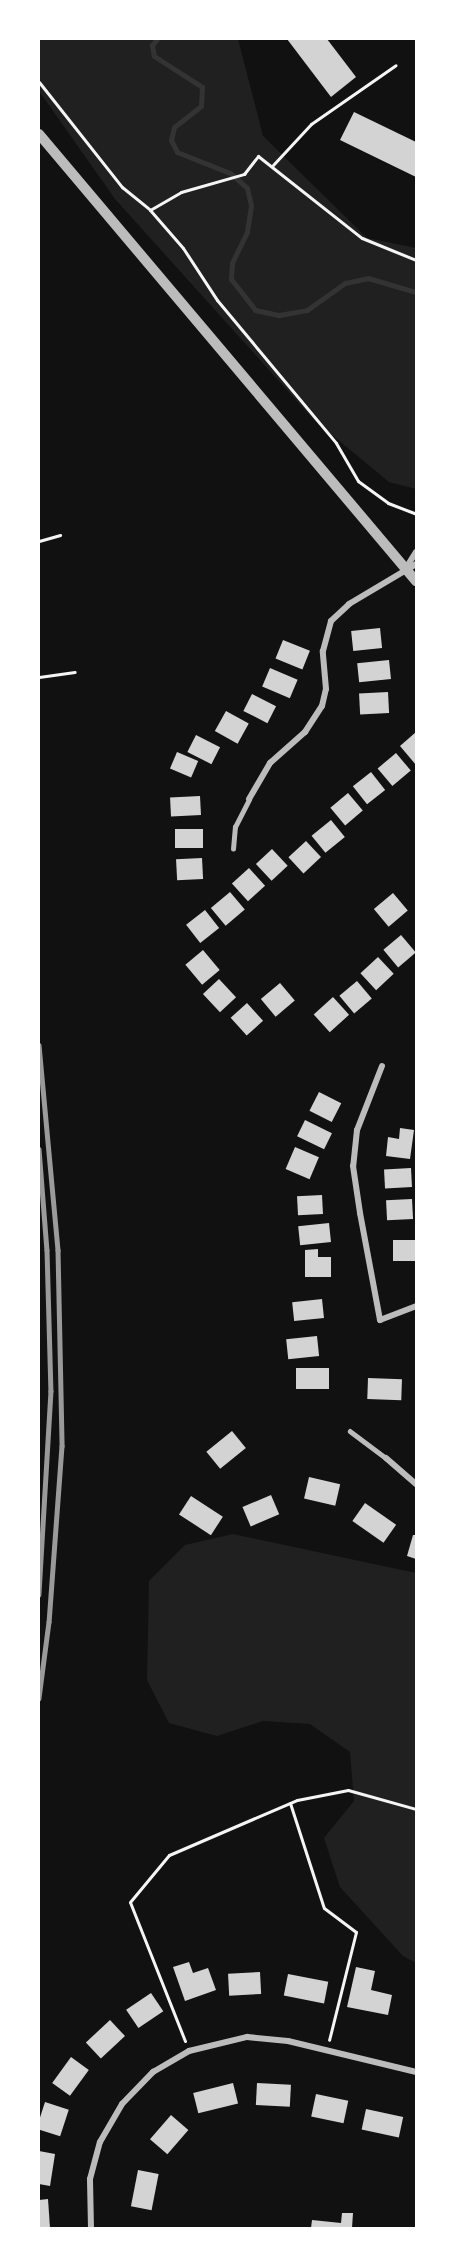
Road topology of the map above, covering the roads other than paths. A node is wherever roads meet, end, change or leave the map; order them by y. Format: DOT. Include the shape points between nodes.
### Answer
graph roads {
  1 [pos="39,134"];
  2 [pos="416,552"];
  3 [pos="411,567"];
  4 [pos="416,581"];
  5 [pos="249,799"];
  6 [pos="233,849"];
  7 [pos="382,1066"];
  8 [pos="416,1306"];
  9 [pos="350,1431"];
  10 [pos="386,1458"];
  11 [pos="416,1484"];
  12 [pos="416,2072"];
  13 [pos="92,2228"];
  1 -- 3 [label="street"];
  2 -- 3 [label="street"];
  3 -- 4 [label="street"];
  3 -- 5 [label="street" via="349,604 331,621 323,651 326,689 322,706 304,732 270,763"];
  5 -- 6 [label="lane" via="235,827"];
  7 -- 8 [label="street" via="357,1130 353,1166 380,1320"];
  9 -- 10 [label="lane"];
  10 -- 11 [label="street"];
  12 -- 13 [label="street" via="288,2041 247,2037 189,2051 146,2080 122,2104 100,2142 90,2179"];
}
